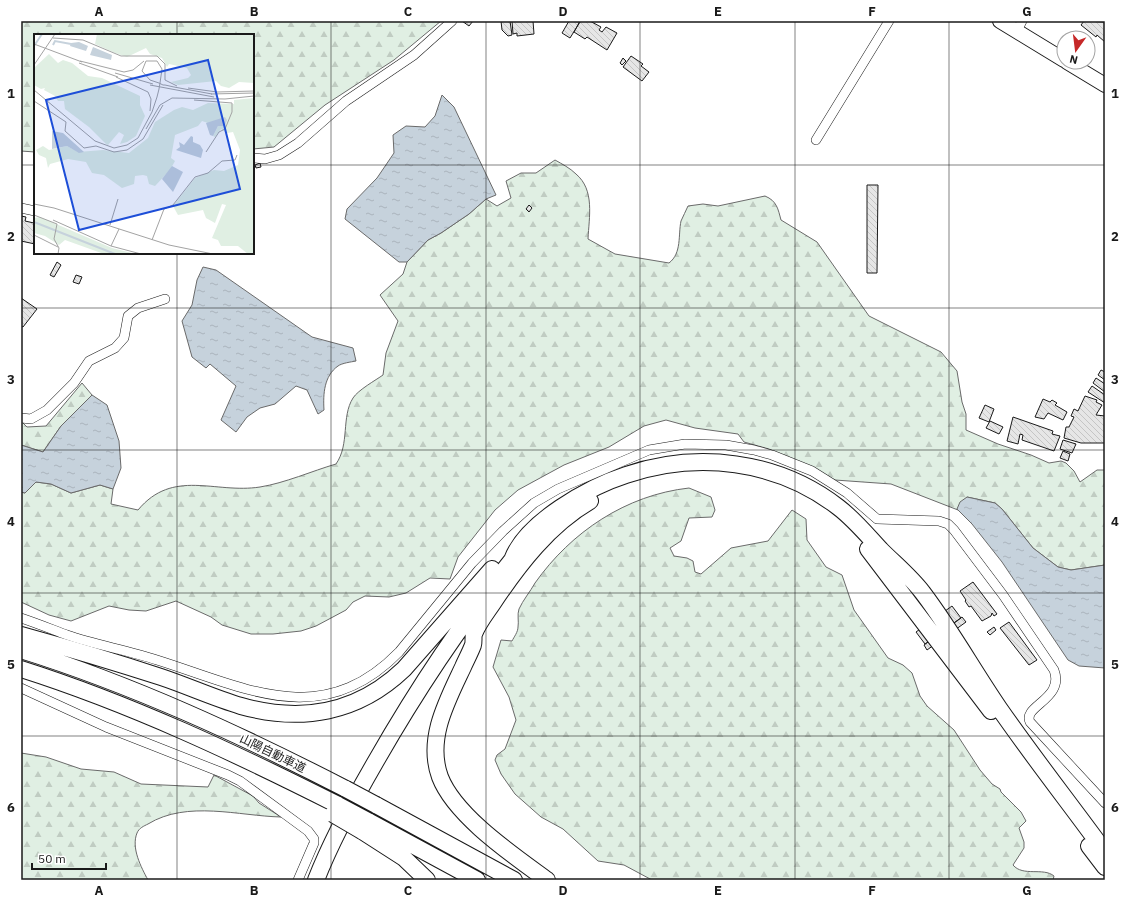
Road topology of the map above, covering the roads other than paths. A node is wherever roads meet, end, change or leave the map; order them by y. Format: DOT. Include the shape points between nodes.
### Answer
graph roads {
  1 [pos="452,21"];
  2 [pos="889,21"];
  3 [pos="1000,21"];
  4 [pos="1020,26"];
  5 [pos="1056,54"];
  6 [pos="1080,70"];
  7 [pos="1105,85"];
  8 [pos="816,140"];
  9 [pos="254,158"];
  10 [pos="21,208"];
  11 [pos="34,211"];
  12 [pos="165,299"];
  13 [pos="21,418"];
  14 [pos="515,551"];
  15 [pos="21,618"];
  16 [pos="21,635"];
  17 [pos="474,635"];
  18 [pos="21,650"];
  19 [pos="23,669"];
  20 [pos="21,688"];
  21 [pos="1105,804"];
  22 [pos="365,826"];
  23 [pos="1105,852"];
  24 [pos="1105,867"];
  25 [pos="298,880"];
  26 [pos="316,880"];
  27 [pos="326,880"];
  28 [pos="427,880"];
  29 [pos="478,880"];
  30 [pos="514,880"];
  31 [pos="547,880"];
  1 -- 9 [label="street" via="414,55 346,101 298,143 278,155 265,159"];
  2 -- 8 [label="street"];
  3 -- 4 [label="main road"];
  4 -- 5 [label="main road"];
  6 -- 7 [label="main road"];
  10 -- 11 [label="street"];
  12 -- 13 [label="street" via="138,308 128,316 124,338 115,348 89,361 74,383 47,410 31,419"];
  14 -- 16 [label="highway" via="506,555 404,669 388,683 353,704 319,712 281,713 252,709 123,665"];
  14 -- 23 [label="highway" via="546,520 581,494 615,478 646,468 686,462 729,463 769,472 804,486 846,514 917,585 999,707"];
  14 -- 26 [label="highway" via="512,560 458,631 405,712 362,785"];
  15 -- 21 [label="street" via="262,694 290,698 322,696 356,684 385,665 399,652 485,549 542,498 649,450 685,444 744,448 772,455 812,471 847,493 877,519 939,521 948,524 1003,595 1054,670 1054,688 1029,714 1030,722"];
  17 -- 24 [label="highway" via="507,583 539,543 572,513 603,494 647,477 692,471 733,473 778,484 828,511 873,555"];
  17 -- 27 [label="highway" via="466,639 454,653 408,723 359,810"];
  17 -- 31 [label="highway" via="472,648 440,721 435,746 438,770 445,789 468,817"];
  18 -- 30 [label="highway, 山陽自動車道, bridge" via="93,674 257,745 346,789"];
  19 -- 22 [label="highway, 山陽自動車道, bridge" via="180,729"];
  20 -- 25 [label="street" via="106,727 240,781 313,837 313,846"];
  22 -- 28 [label="highway"];
  22 -- 29 [label="highway, 山陽自動車道"];
}
